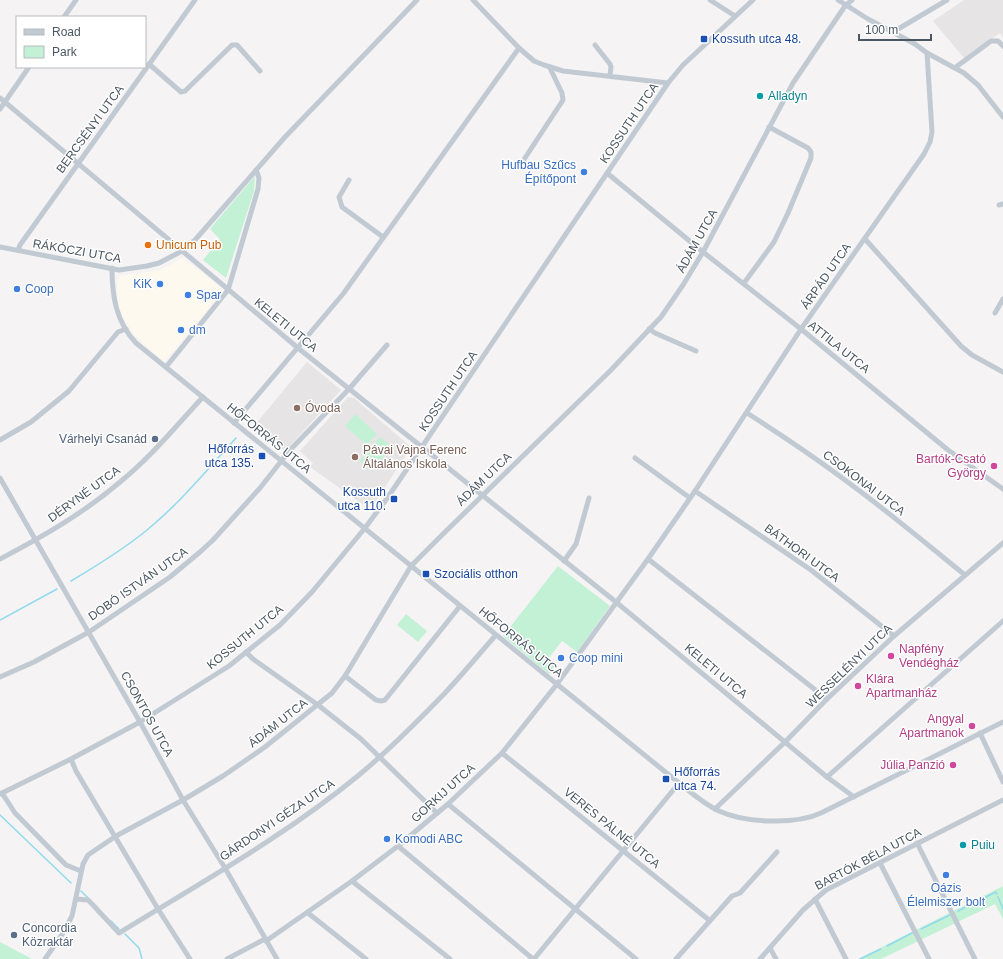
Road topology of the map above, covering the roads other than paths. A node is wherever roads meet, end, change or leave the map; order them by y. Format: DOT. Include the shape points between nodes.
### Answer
graph roads {
  1 [pos="76,0"];
  2 [pos="195,0"];
  3 [pos="417,0"];
  4 [pos="473,0"];
  5 [pos="710,0"];
  6 [pos="753,0"];
  7 [pos="838,0"];
  8 [pos="852,0"];
  9 [pos="947,0"];
  10 [pos="845,6"];
  11 [pos="65,16"];
  12 [pos="735,16"];
  13 [pos="893,32"];
  14 [pos="595,45"];
  15 [pos="1003,46"];
  16 [pos="519,48"];
  17 [pos="926,53"];
  18 [pos="150,64"];
  19 [pos="29,68"];
  20 [pos="550,68"];
  21 [pos="956,68"];
  22 [pos="260,71"];
  23 [pos="610,75"];
  24 [pos="668,83"];
  25 [pos="0,98"];
  26 [pos="5,102"];
  27 [pos="0,109"];
  28 [pos="1003,117"];
  29 [pos="769,127"];
  30 [pos="523,161"];
  31 [pos="78,164"];
  32 [pos="256,170"];
  33 [pos="607,173"];
  34 [pos="349,180"];
  35 [pos="383,237"];
  36 [pos="865,239"];
  37 [pos="0,247"];
  38 [pos="18,250"];
  39 [pos="182,251"];
  40 [pos="703,252"];
  41 [pos="112,268"];
  42 [pos="744,283"];
  43 [pos="228,290"];
  44 [pos="1003,299"];
  45 [pos="995,313"];
  46 [pos="649,329"];
  47 [pos="801,329"];
  48 [pos="126,330"];
  49 [pos="387,345"];
  50 [pos="298,348"];
  51 [pos="696,351"];
  52 [pos="166,367"];
  53 [pos="1003,372"];
  54 [pos="349,388"];
  55 [pos="203,397"];
  56 [pos="747,413"];
  57 [pos="234,423"];
  58 [pos="0,440"];
  59 [pos="422,447"];
  60 [pos="635,458"];
  61 [pos="282,461"];
  62 [pos="0,478"];
  63 [pos="1003,489"];
  64 [pos="695,491"];
  65 [pos="483,495"];
  66 [pos="589,498"];
  67 [pos="690,498"];
  68 [pos="365,528"];
  69 [pos="35,540"];
  70 [pos="1003,543"];
  71 [pos="0,559"];
  72 [pos="648,559"];
  73 [pos="564,561"];
  74 [pos="411,566"];
  75 [pos="965,575"];
  76 [pos="616,602"];
  77 [pos="460,606"];
  78 [pos="1003,621"];
  79 [pos="89,632"];
  80 [pos="496,635"];
  81 [pos="894,636"];
  82 [pos="246,652"];
  83 [pos="345,676"];
  84 [pos="0,677"];
  85 [pos="557,684"];
  86 [pos="827,699"];
  87 [pos="318,705"];
  88 [pos="140,722"];
  89 [pos="1003,722"];
  90 [pos="980,733"];
  91 [pos="785,742"];
  92 [pos="502,753"];
  93 [pos="380,756"];
  94 [pos="71,759"];
  95 [pos="827,777"];
  96 [pos="1003,782"];
  97 [pos="679,783"];
  98 [pos="1,794"];
  99 [pos="854,797"];
  100 [pos="183,800"];
  101 [pos="1003,800"];
  102 [pos="448,804"];
  103 [pos="715,809"];
  104 [pos="437,813"];
  105 [pos="116,836"];
  106 [pos="917,843"];
  107 [pos="398,846"];
  108 [pos="624,850"];
  109 [pos="777,852"];
  110 [pos="880,863"];
  111 [pos="225,868"];
  112 [pos="81,871"];
  113 [pos="352,881"];
  114 [pos="76,899"];
  115 [pos="814,899"];
  116 [pos="158,909"];
  117 [pos="575,910"];
  118 [pos="308,913"];
  119 [pos="709,920"];
  120 [pos="265,940"];
  121 [pos="770,948"];
  122 [pos="45,959"];
  123 [pos="190,959"];
  124 [pos="227,959"];
  125 [pos="277,959"];
  126 [pos="366,959"];
  127 [pos="450,959"];
  128 [pos="534,959"];
  129 [pos="636,959"];
  130 [pos="676,959"];
  131 [pos="760,959"];
  132 [pos="776,959"];
  133 [pos="846,959"];
  134 [pos="929,959"];
  135 [pos="975,959"];
  1 -- 11 [label="street"];
  2 -- 18 [label="street, BERCSÉNYI UTCA"];
  3 -- 32 [label="street, RÁKÓCZI UTCA"];
  4 -- 16 [label="street"];
  5 -- 12 [label="street"];
  6 -- 12 [label="street, KOSSUTH UTCA"];
  7 -- 10 [label="street"];
  8 -- 10 [label="street, ÁDÁM UTCA"];
  9 -- 13 [label="street"];
  10 -- 13 [label="street"];
  10 -- 29 [label="street, ÁDÁM UTCA" via="792,83"];
  12 -- 24 [label="street, KOSSUTH UTCA" via="683,65"];
  13 -- 17 [label="street"];
  14 -- 23 [label="street" via="610,64"];
  15 -- 21 [label="street" via="998,41 991,41"];
  16 -- 20 [label="street"];
  16 -- 35 [label="street"];
  17 -- 21 [label="street"];
  17 -- 36 [label="street, ÁRPÁD UTCA" via="932,132 930,142"];
  18 -- 22 [label="street" via="181,92 232,45 237,45"];
  18 -- 31 [label="street, BERCSÉNYI UTCA"];
  19 -- 26 [label="street"];
  20 -- 23 [label="street"];
  20 -- 30 [label="street" via="563,100"];
  21 -- 28 [label="street" via="978,85"];
  23 -- 24 [label="street"];
  24 -- 33 [label="street, KOSSUTH UTCA"];
  25 -- 26 [label="street, KELETI UTCA"];
  26 -- 27 [label="street"];
  26 -- 31 [label="street, KELETI UTCA"];
  29 -- 40 [label="street, ÁDÁM UTCA"];
  29 -- 42 [label="street" via="808,148 811,158 774,242"];
  31 -- 38 [label="street, BERCSÉNYI UTCA"];
  31 -- 39 [label="street, KELETI UTCA"];
  32 -- 39 [label="street, RÁKÓCZI UTCA" via="195,240"];
  32 -- 43 [label="street" via="259,178 258,189"];
  33 -- 40 [label="street, ATTILA UTCA"];
  33 -- 59 [label="street, KOSSUTH UTCA"];
  34 -- 35 [label="street" via="339,198 342,207"];
  35 -- 50 [label="street" via="343,294"];
  36 -- 47 [label="street, ÁRPÁD UTCA"];
  36 -- 53 [label="street" via="961,346"];
  37 -- 38 [label="street, RÁKÓCZI UTCA"];
  38 -- 41 [label="street, RÁKÓCZI UTCA"];
  39 -- 41 [label="street, RÁKÓCZI UTCA" via="147,266 119,270"];
  39 -- 43 [label="street, KELETI UTCA"];
  40 -- 42 [label="street, ATTILA UTCA"];
  40 -- 46 [label="street, ÁDÁM UTCA" via="661,317"];
  41 -- 48 [label="street, HŐFORRÁS UTCA" via="116,309"];
  42 -- 47 [label="street, ATTILA UTCA"];
  43 -- 50 [label="street, KELETI UTCA"];
  43 -- 52 [label="street"];
  44 -- 45 [label="street"];
  46 -- 51 [label="street"];
  46 -- 65 [label="street, ÁDÁM UTCA" via="615,366"];
  47 -- 56 [label="street, ÁRPÁD UTCA"];
  47 -- 63 [label="street, ATTILA UTCA" via="948,450"];
  48 -- 52 [label="street, HŐFORRÁS UTCA" via="136,343"];
  48 -- 58 [label="street" via="118,332 69,390 31,422"];
  49 -- 54 [label="street, DOBÓ ISTVÁN UTCA"];
  50 -- 54 [label="street, KELETI UTCA"];
  50 -- 57 [label="street"];
  52 -- 55 [label="street, HŐFORRÁS UTCA"];
  54 -- 59 [label="street, KELETI UTCA"];
  54 -- 61 [label="street, DOBÓ ISTVÁN UTCA"];
  55 -- 57 [label="street, HŐFORRÁS UTCA"];
  55 -- 69 [label="street, DÉRYNÉ UTCA" via="121,482 82,511"];
  56 -- 64 [label="street, ÁRPÁD UTCA"];
  56 -- 75 [label="street, CSOKONAI UTCA" via="853,486"];
  57 -- 61 [label="street, HŐFORRÁS UTCA"];
  59 -- 65 [label="street, KELETI UTCA"];
  59 -- 68 [label="street, KOSSUTH UTCA"];
  60 -- 67 [label="street"];
  61 -- 68 [label="street, HŐFORRÁS UTCA"];
  61 -- 79 [label="street, DOBÓ ISTVÁN UTCA" via="200,552 170,577"];
  62 -- 69 [label="street, CSONTOS UTCA"];
  64 -- 67 [label="street, ÁRPÁD UTCA"];
  64 -- 81 [label="street, BÁTHORI UTCA" via="811,570"];
  65 -- 73 [label="street, KELETI UTCA"];
  65 -- 74 [label="street, ÁDÁM UTCA"];
  66 -- 73 [label="street" via="576,544"];
  67 -- 72 [label="street, ÁRPÁD UTCA"];
  68 -- 74 [label="street, HŐFORRÁS UTCA"];
  68 -- 82 [label="street, KOSSUTH UTCA" via="312,592 280,625"];
  69 -- 71 [label="street, DÉRYNÉ UTCA"];
  69 -- 79 [label="street, CSONTOS UTCA"];
  70 -- 75 [label="street, WESSELÉNYI UTCA"];
  72 -- 76 [label="street, ÁRPÁD UTCA"];
  72 -- 86 [label="street"];
  73 -- 76 [label="street, KELETI UTCA"];
  74 -- 77 [label="street, HŐFORRÁS UTCA"];
  74 -- 83 [label="street, ÁDÁM UTCA"];
  75 -- 81 [label="street, WESSELÉNYI UTCA"];
  76 -- 85 [label="street, ÁRPÁD UTCA"];
  76 -- 91 [label="street, KELETI UTCA"];
  77 -- 80 [label="street, HŐFORRÁS UTCA"];
  77 -- 83 [label="street" via="385,700 376,700"];
  78 -- 95 [label="street"];
  79 -- 84 [label="street, DOBÓ ISTVÁN UTCA"];
  79 -- 88 [label="street, CSONTOS UTCA"];
  80 -- 85 [label="street, HŐFORRÁS UTCA"];
  80 -- 93 [label="street, GÁRDONYI GÉZA UTCA" via="445,693"];
  81 -- 86 [label="street, WESSELÉNYI UTCA"];
  82 -- 87 [label="street"];
  82 -- 88 [label="street, KOSSUTH UTCA" via="229,666"];
  83 -- 87 [label="street, ÁDÁM UTCA" via="336,689"];
  85 -- 92 [label="street, GORKIJ UTCA"];
  85 -- 97 [label="street, HŐFORRÁS UTCA"];
  86 -- 91 [label="street, WESSELÉNYI UTCA"];
  87 -- 93 [label="street"];
  87 -- 100 [label="street, ÁDÁM UTCA" via="265,747"];
  88 -- 94 [label="street, KOSSUTH UTCA"];
  88 -- 100 [label="street, CSONTOS UTCA"];
  89 -- 90 [label="street, HŐFORRÁS UTCA"];
  90 -- 96 [label="street"];
  90 -- 99 [label="street, HŐFORRÁS UTCA"];
  91 -- 95 [label="street, KELETI UTCA"];
  91 -- 103 [label="street, WESSELÉNYI UTCA"];
  92 -- 102 [label="street, GORKIJ UTCA"];
  92 -- 108 [label="street, VERES PÁLNÉ UTCA"];
  93 -- 104 [label="street"];
  93 -- 111 [label="street, GÁRDONYI GÉZA UTCA" via="344,787 296,822"];
  94 -- 98 [label="street, KOSSUTH UTCA"];
  94 -- 105 [label="street"];
  95 -- 99 [label="street, KELETI UTCA"];
  97 -- 103 [label="street, HŐFORRÁS UTCA"];
  97 -- 108 [label="street"];
  98 -- 112 [label="street" via="15,813 57,856 70,867"];
  99 -- 103 [label="street, HŐFORRÁS UTCA" via="815,816 794,821 739,817"];
  100 -- 105 [label="street, ÁDÁM UTCA"];
  100 -- 111 [label="street, CSONTOS UTCA"];
  101 -- 106 [label="street, BARTÓK BÉLA UTCA"];
  102 -- 104 [label="street, GORKIJ UTCA"];
  102 -- 117 [label="street"];
  104 -- 107 [label="street, GORKIJ UTCA"];
  105 -- 112 [label="street, ÁDÁM UTCA" via="88,855"];
  105 -- 116 [label="street"];
  106 -- 110 [label="street, BARTÓK BÉLA UTCA"];
  106 -- 135 [label="street"];
  107 -- 113 [label="street, GORKIJ UTCA"];
  107 -- 128 [label="street"];
  108 -- 117 [label="street"];
  108 -- 119 [label="street, VERES PÁLNÉ UTCA"];
  109 -- 119 [label="street" via="740,893 732,896"];
  110 -- 115 [label="street, BARTÓK BÉLA UTCA"];
  110 -- 134 [label="street"];
  111 -- 116 [label="street, GÁRDONYI GÉZA UTCA"];
  111 -- 120 [label="street, CSONTOS UTCA"];
  112 -- 114 [label="street, ÁDÁM UTCA"];
  113 -- 118 [label="street, GORKIJ UTCA"];
  113 -- 127 [label="street"];
  114 -- 116 [label="street, GÁRDONYI GÉZA UTCA" via="88,900 119,933"];
  114 -- 122 [label="street, ÁDÁM UTCA" via="68,925"];
  115 -- 121 [label="street, BARTÓK BÉLA UTCA"];
  115 -- 133 [label="street"];
  116 -- 123 [label="street"];
  117 -- 128 [label="street"];
  117 -- 129 [label="street"];
  118 -- 120 [label="street, GORKIJ UTCA"];
  118 -- 126 [label="street"];
  119 -- 130 [label="street"];
  120 -- 124 [label="street, GORKIJ UTCA"];
  120 -- 125 [label="street, CSONTOS UTCA"];
  121 -- 131 [label="street, BARTÓK BÉLA UTCA"];
  121 -- 132 [label="street"];
}
